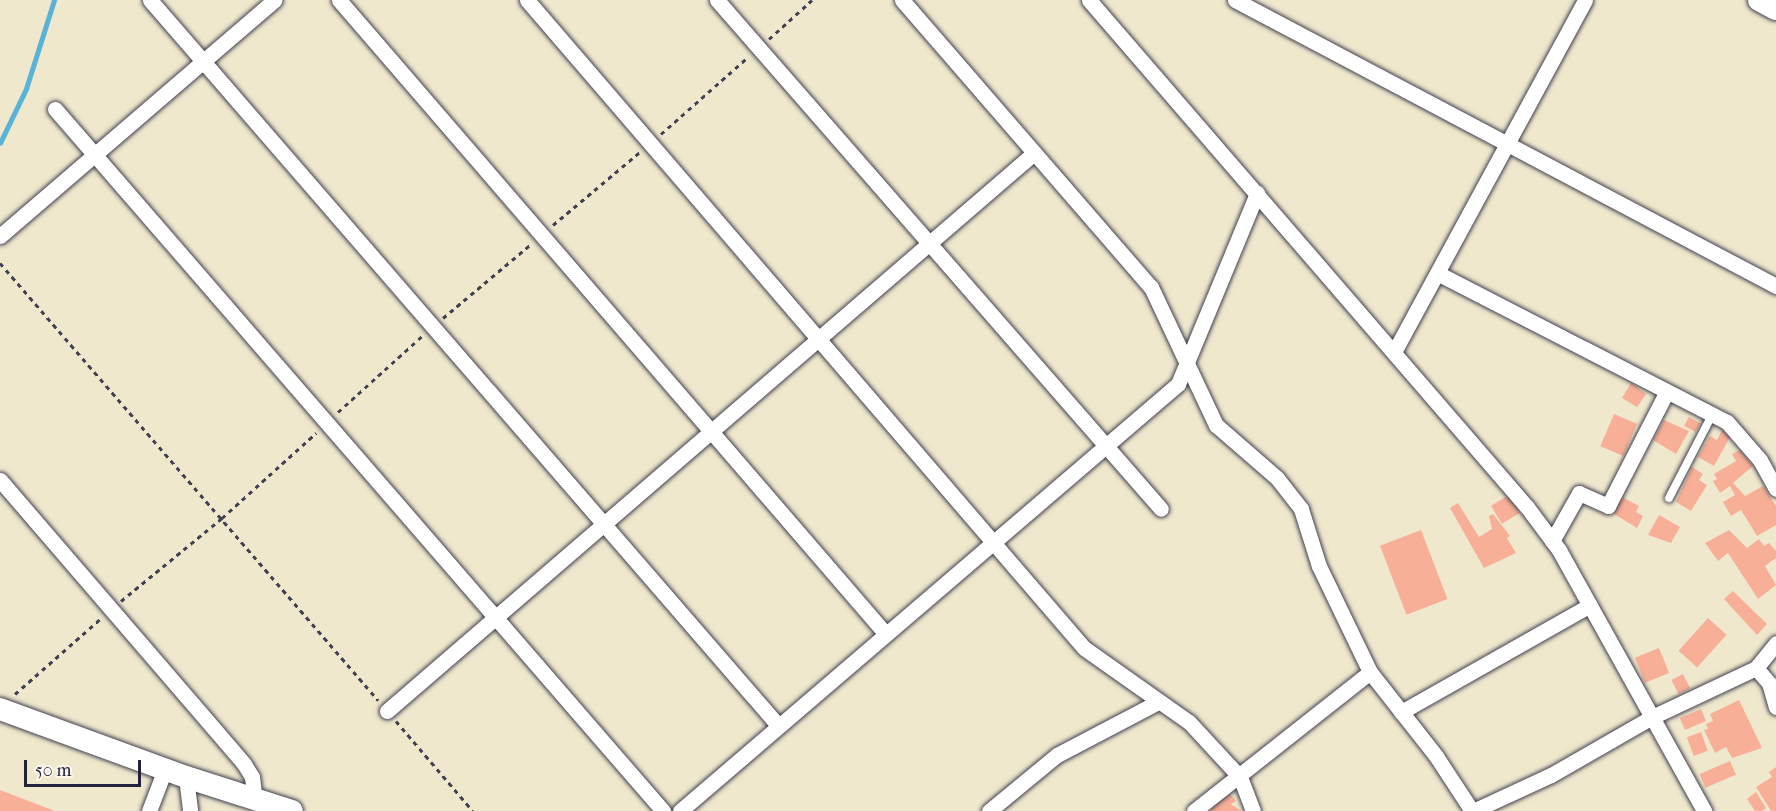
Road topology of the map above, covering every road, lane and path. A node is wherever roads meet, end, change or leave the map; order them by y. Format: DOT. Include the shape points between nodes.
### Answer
graph roads {
  1 [pos="150,0"];
  2 [pos="274,0"];
  3 [pos="339,0"];
  4 [pos="527,0"];
  5 [pos="717,0"];
  6 [pos="812,0"];
  7 [pos="902,0"];
  8 [pos="1089,0"];
  9 [pos="1235,0"];
  10 [pos="1585,0"];
  11 [pos="758,48"];
  12 [pos="204,64"];
  13 [pos="55,109"];
  14 [pos="649,145"];
  15 [pos="1507,146"];
  16 [pos="1034,153"];
  17 [pos="95,155"];
  18 [pos="1257,193"];
  19 [pos="542,235"];
  20 [pos="0,236"];
  21 [pos="928,245"];
  22 [pos="0,263"];
  23 [pos="1439,274"];
  24 [pos="1776,286"];
  25 [pos="431,328"];
  26 [pos="818,341"];
  27 [pos="1394,352"];
  28 [pos="1187,368"];
  29 [pos="1666,393"];
  30 [pos="1712,415"];
  31 [pos="327,422"];
  32 [pos="712,432"];
  33 [pos="1105,447"];
  34 [pos="0,480"];
  35 [pos="1776,489"];
  36 [pos="1669,498"];
  37 [pos="1161,509"];
  38 [pos="222,518"];
  39 [pos="603,525"];
  40 [pos="1552,541"];
  41 [pos="992,544"];
  42 [pos="1590,604"];
  43 [pos="111,609"];
  44 [pos="497,619"];
  45 [pos="885,633"];
  46 [pos="1776,643"];
  47 [pos="1756,668"];
  48 [pos="1370,672"];
  49 [pos="1773,684"];
  50 [pos="1158,702"];
  51 [pos="5,703"];
  52 [pos="1776,707"];
  53 [pos="387,711"];
  54 [pos="1401,712"];
  55 [pos="1652,717"];
  56 [pos="777,724"];
  57 [pos="175,773"];
  58 [pos="1240,777"];
  59 [pos="255,800"];
  60 [pos="148,811"];
  61 [pos="190,811"];
  62 [pos="292,811"];
  63 [pos="473,811"];
  64 [pos="663,811"];
  65 [pos="680,811"];
  66 [pos="989,811"];
  67 [pos="1194,811"];
  68 [pos="1253,811"];
  69 [pos="1473,811"];
  70 [pos="1704,811"];
  1 -- 12 [label="street"];
  2 -- 12 [label="street"];
  3 -- 19 [label="street"];
  4 -- 14 [label="street"];
  5 -- 11 [label="street"];
  6 -- 11 [label="path"];
  7 -- 16 [label="street"];
  8 -- 18 [label="street"];
  9 -- 15 [label="street"];
  10 -- 15 [label="street"];
  11 -- 14 [label="path"];
  11 -- 21 [label="street"];
  12 -- 17 [label="street"];
  12 -- 25 [label="street"];
  13 -- 17 [label="street"];
  14 -- 19 [label="path"];
  14 -- 26 [label="street"];
  15 -- 23 [label="street"];
  15 -- 24 [label="street" via="1566,172"];
  16 -- 21 [label="street"];
  16 -- 28 [label="street" via="1150,287"];
  17 -- 20 [label="street"];
  17 -- 31 [label="street"];
  18 -- 27 [label="street"];
  18 -- 28 [label="street"];
  19 -- 25 [label="path"];
  19 -- 32 [label="street"];
  21 -- 26 [label="street"];
  21 -- 33 [label="street"];
  22 -- 38 [label="path"];
  23 -- 27 [label="street"];
  23 -- 29 [label="street"];
  25 -- 31 [label="path"];
  25 -- 39 [label="street"];
  26 -- 32 [label="street"];
  26 -- 41 [label="street"];
  27 -- 40 [label="street"];
  28 -- 33 [label="street" via="1178,384"];
  28 -- 48 [label="street" via="1216,425 1277,478 1301,509 1319,566"];
  29 -- 30 [label="street"];
  29 -- 40 [label="street" via="1608,506 1579,493"];
  30 -- 35 [label="street" via="1727,422 1753,452"];
  30 -- 36 [label="lane"];
  31 -- 38 [label="path"];
  31 -- 44 [label="street"];
  32 -- 39 [label="street"];
  32 -- 45 [label="street"];
  33 -- 37 [label="street"];
  33 -- 41 [label="street"];
  34 -- 43 [label="street"];
  38 -- 43 [label="path"];
  38 -- 53 [label="path"];
  39 -- 44 [label="street"];
  39 -- 56 [label="street"];
  40 -- 42 [label="street"];
  41 -- 45 [label="street"];
  41 -- 50 [label="street" via="1084,648"];
  42 -- 54 [label="street"];
  42 -- 55 [label="street"];
  43 -- 51 [label="path"];
  43 -- 59 [label="street" via="244,764 252,777"];
  44 -- 53 [label="street"];
  44 -- 64 [label="street"];
  45 -- 56 [label="street"];
  46 -- 47 [label="street"];
  47 -- 49 [label="street"];
  47 -- 55 [label="street"];
  48 -- 54 [label="street"];
  48 -- 58 [label="street"];
  49 -- 52 [label="street"];
  50 -- 58 [label="street" via="1189,722"];
  50 -- 66 [label="street" via="1057,755"];
  51 -- 57 [label="street"];
  53 -- 63 [label="path"];
  54 -- 69 [label="street"];
  55 -- 69 [label="street" via="1551,775"];
  55 -- 70 [label="street"];
  56 -- 65 [label="street"];
  57 -- 59 [label="street"];
  57 -- 60 [label="street"];
  57 -- 61 [label="street"];
  58 -- 67 [label="street"];
  58 -- 68 [label="street"];
  59 -- 62 [label="street"];
}
